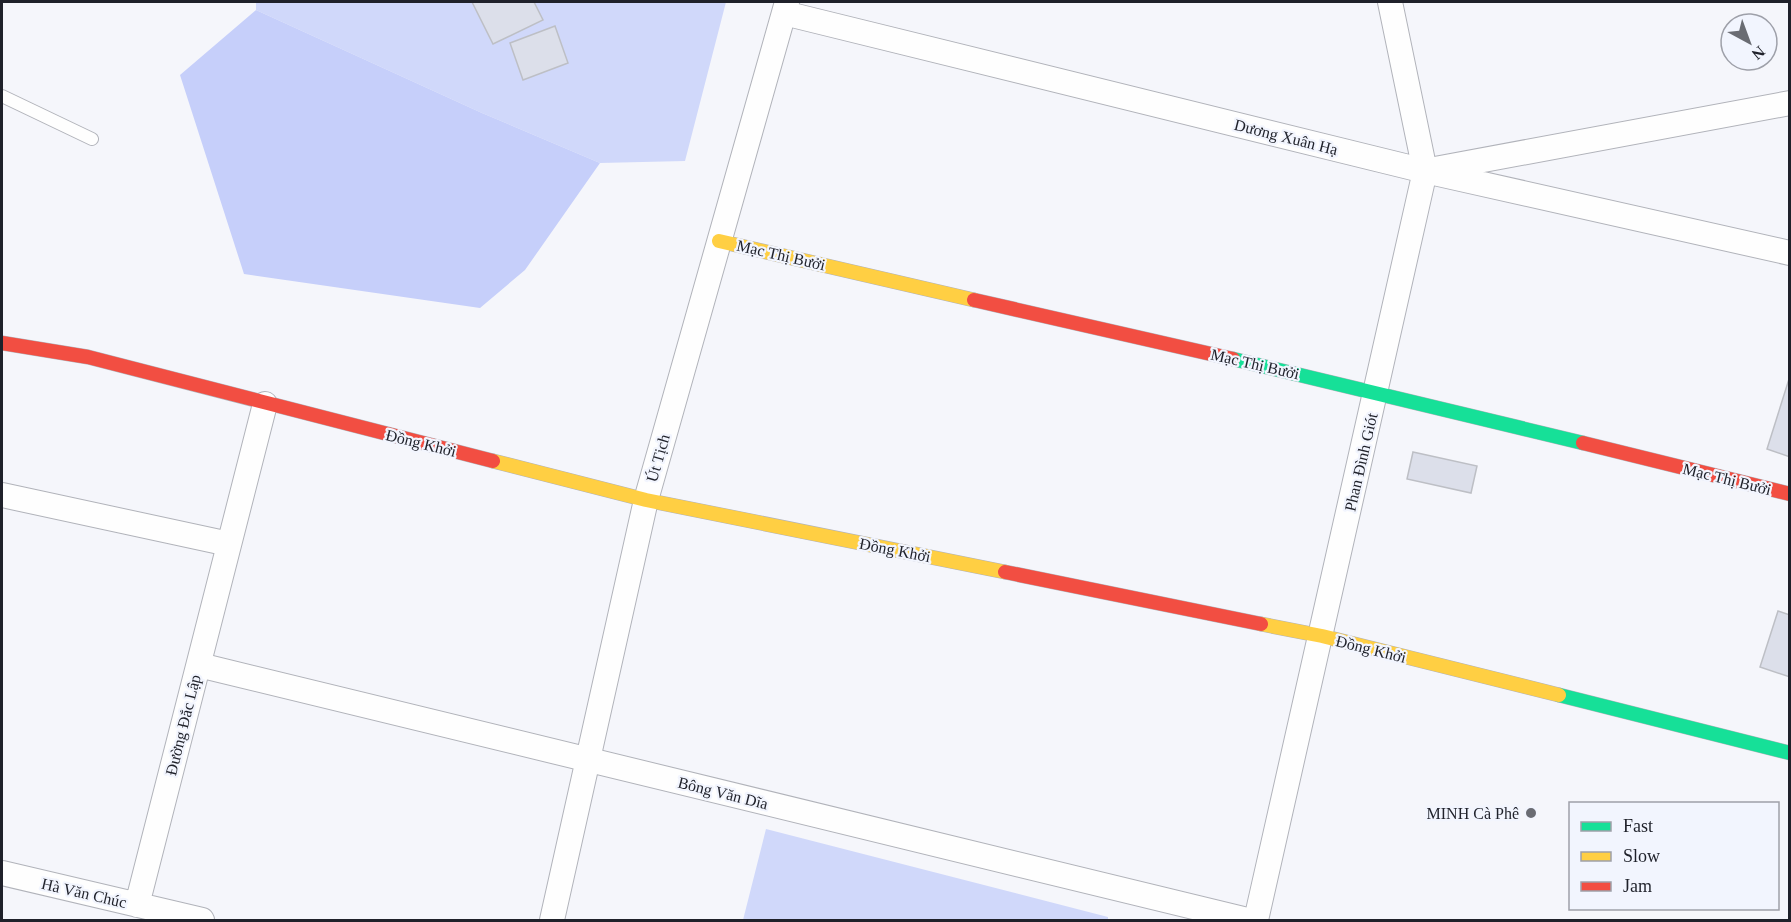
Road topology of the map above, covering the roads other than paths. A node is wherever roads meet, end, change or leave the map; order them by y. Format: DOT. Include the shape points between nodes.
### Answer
graph roads {
  1 [pos="1390,2"];
  2 [pos="786,8"];
  3 [pos="2,96"];
  4 [pos="1790,103"];
  5 [pos="92,139"];
  6 [pos="1425,171"];
  7 [pos="719,241"];
  8 [pos="1790,253"];
  9 [pos="2,343"];
  10 [pos="1376,392"];
  11 [pos="265,404"];
  12 [pos="1790,494"];
  13 [pos="2,495"];
  14 [pos="646,500"];
  15 [pos="229,544"];
  16 [pos="1322,636"];
  17 [pos="199,665"];
  18 [pos="1790,753"];
  19 [pos="589,760"];
  20 [pos="2,873"];
  21 [pos="138,905"];
  22 [pos="202,921"];
  23 [pos="552,921"];
  24 [pos="1247,921"];
  25 [pos="1256,921"];
  1 -- 6 [label="street, Phan Đình Giót"];
  2 -- 6 [label="street, Dương Xuân Hạ"];
  2 -- 7 [label="street, Út Tịch"];
  3 -- 5 [label="lane"];
  4 -- 6 [label="street"];
  6 -- 8 [label="street, Dương Xuân Hạ"];
  6 -- 10 [label="street, Phan Đình Giót"];
  7 -- 10 [label="street, Mạc Thị Bưởi"];
  7 -- 14 [label="street, Út Tịch"];
  9 -- 11 [label="street, Đồng Khởi" via="88,357"];
  10 -- 12 [label="street, Mạc Thị Bưởi"];
  10 -- 16 [label="street, Phan Đình Giót"];
  11 -- 14 [label="street, Đồng Khởi"];
  11 -- 15 [label="street, Đường Đắc Lập"];
  13 -- 15 [label="street"];
  14 -- 16 [label="street, Đồng Khởi"];
  14 -- 19 [label="street, Út Tịch"];
  15 -- 17 [label="street, Đường Đắc Lập"];
  16 -- 18 [label="street, Đồng Khởi"];
  16 -- 25 [label="street, Phan Đình Giót"];
  17 -- 19 [label="street, Bông Văn Dĩa"];
  17 -- 21 [label="street, Đường Đắc Lập"];
  19 -- 23 [label="street, Út Tịch"];
  19 -- 24 [label="street, Bông Văn Dĩa"];
  20 -- 21 [label="street, Hà Văn Chúc"];
  21 -- 22 [label="street, Hà Văn Chúc"];
}
